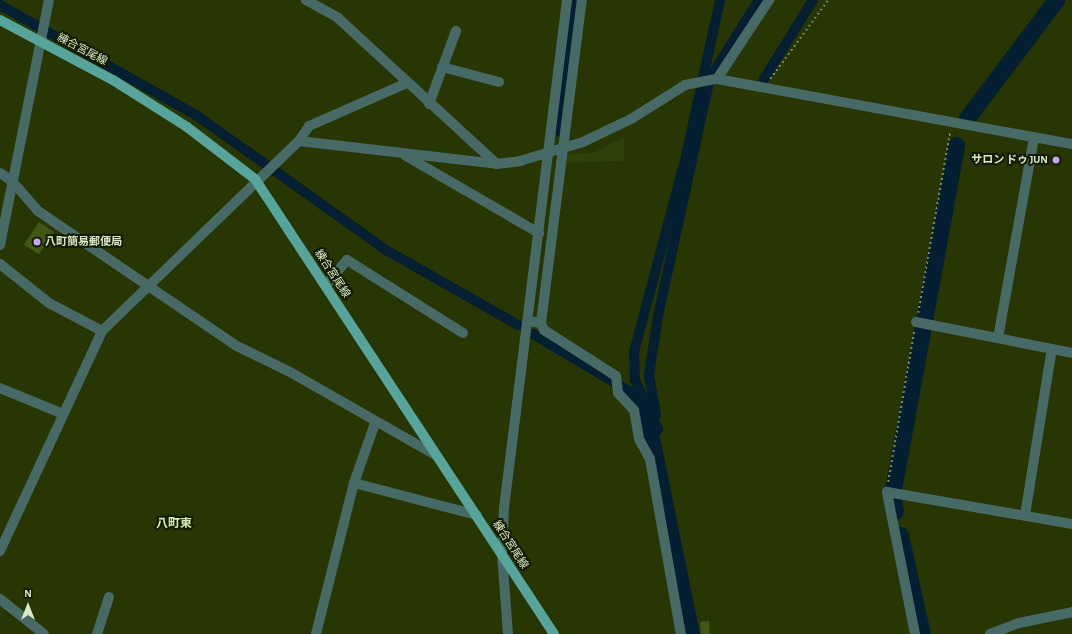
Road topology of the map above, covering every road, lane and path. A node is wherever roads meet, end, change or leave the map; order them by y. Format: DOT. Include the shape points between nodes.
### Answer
graph roads {
  1 [pos="49,0"];
  2 [pos="306,0"];
  3 [pos="567,0"];
  4 [pos="582,0"];
  5 [pos="769,0"];
  6 [pos="828,0"];
  7 [pos="0,20"];
  8 [pos="456,31"];
  9 [pos="38,40"];
  10 [pos="442,67"];
  11 [pos="715,79"];
  12 [pos="499,82"];
  13 [pos="407,83"];
  14 [pos="763,89"];
  15 [pos="429,104"];
  16 [pos="952,124"];
  17 [pos="1034,137"];
  18 [pos="299,141"];
  19 [pos="1072,144"];
  20 [pos="563,149"];
  21 [pos="549,153"];
  22 [pos="402,154"];
  23 [pos="497,164"];
  24 [pos="0,173"];
  25 [pos="256,179"];
  26 [pos="12,181"];
  27 [pos="539,233"];
  28 [pos="0,245"];
  29 [pos="0,264"];
  30 [pos="147,285"];
  31 [pos="326,285"];
  32 [pos="528,322"];
  33 [pos="916,322"];
  34 [pos="541,323"];
  35 [pos="102,331"];
  36 [pos="463,333"];
  37 [pos="998,338"];
  38 [pos="1052,349"];
  39 [pos="1072,353"];
  40 [pos="0,388"];
  41 [pos="63,414"];
  42 [pos="375,423"];
  43 [pos="437,456"];
  44 [pos="354,483"];
  45 [pos="887,492"];
  46 [pos="477,515"];
  47 [pos="1025,515"];
  48 [pos="1072,524"];
  49 [pos="0,551"];
  50 [pos="502,554"];
  51 [pos="109,597"];
  52 [pos="0,599"];
  53 [pos="1072,612"];
  54 [pos="44,634"];
  55 [pos="97,634"];
  56 [pos="316,634"];
  57 [pos="508,634"];
  58 [pos="554,634"];
  59 [pos="681,634"];
  60 [pos="915,634"];
  61 [pos="990,634"];
  1 -- 9 [label="street"];
  2 -- 13 [label="street" via="338,18"];
  3 -- 21 [label="street"];
  4 -- 20 [label="street"];
  5 -- 11 [label="street"];
  6 -- 14 [label="path"];
  7 -- 9 [label="main road, 練合宮尾線"];
  8 -- 10 [label="street"];
  9 -- 25 [label="main road, 練合宮尾線" via="113,80 187,127"];
  9 -- 26 [label="street"];
  10 -- 12 [label="street"];
  10 -- 15 [label="street"];
  11 -- 14 [label="street"];
  11 -- 20 [label="street" via="692,81 631,119"];
  13 -- 15 [label="street"];
  13 -- 18 [label="street" via="309,126"];
  14 -- 16 [label="street"];
  15 -- 23 [label="street"];
  16 -- 17 [label="street"];
  16 -- 33 [label="path"];
  17 -- 19 [label="street"];
  17 -- 37 [label="street"];
  18 -- 22 [label="street"];
  18 -- 25 [label="street"];
  20 -- 21 [label="street"];
  20 -- 34 [label="street"];
  21 -- 23 [label="street"];
  21 -- 27 [label="street"];
  22 -- 23 [label="street"];
  22 -- 27 [label="street"];
  24 -- 26 [label="street"];
  25 -- 30 [label="street"];
  25 -- 31 [label="main road, 練合宮尾線"];
  26 -- 28 [label="street"];
  26 -- 30 [label="street" via="38,212"];
  27 -- 32 [label="street"];
  29 -- 35 [label="street" via="50,303"];
  30 -- 35 [label="street"];
  30 -- 42 [label="street" via="237,346 290,372"];
  31 -- 36 [label="street" via="347,260"];
  31 -- 43 [label="main road, 練合宮尾線"];
  32 -- 34 [label="street"];
  32 -- 50 [label="street" via="504,508"];
  33 -- 37 [label="street"];
  33 -- 45 [label="path"];
  34 -- 59 [label="street" via="544,330 616,376 618,393 634,410 639,439 650,459"];
  35 -- 41 [label="street"];
  37 -- 38 [label="street"];
  38 -- 39 [label="street"];
  38 -- 47 [label="street"];
  40 -- 41 [label="street"];
  41 -- 49 [label="street"];
  42 -- 43 [label="street"];
  42 -- 44 [label="street"];
  43 -- 46 [label="main road, 練合宮尾線"];
  44 -- 46 [label="street"];
  44 -- 56 [label="street"];
  45 -- 47 [label="street"];
  45 -- 60 [label="street"];
  46 -- 50 [label="main road, 練合宮尾線"];
  47 -- 48 [label="street"];
  50 -- 57 [label="street"];
  50 -- 58 [label="main road, 練合宮尾線"];
  51 -- 55 [label="street"];
  52 -- 54 [label="street"];
  53 -- 61 [label="street" via="1019,623"];
}
